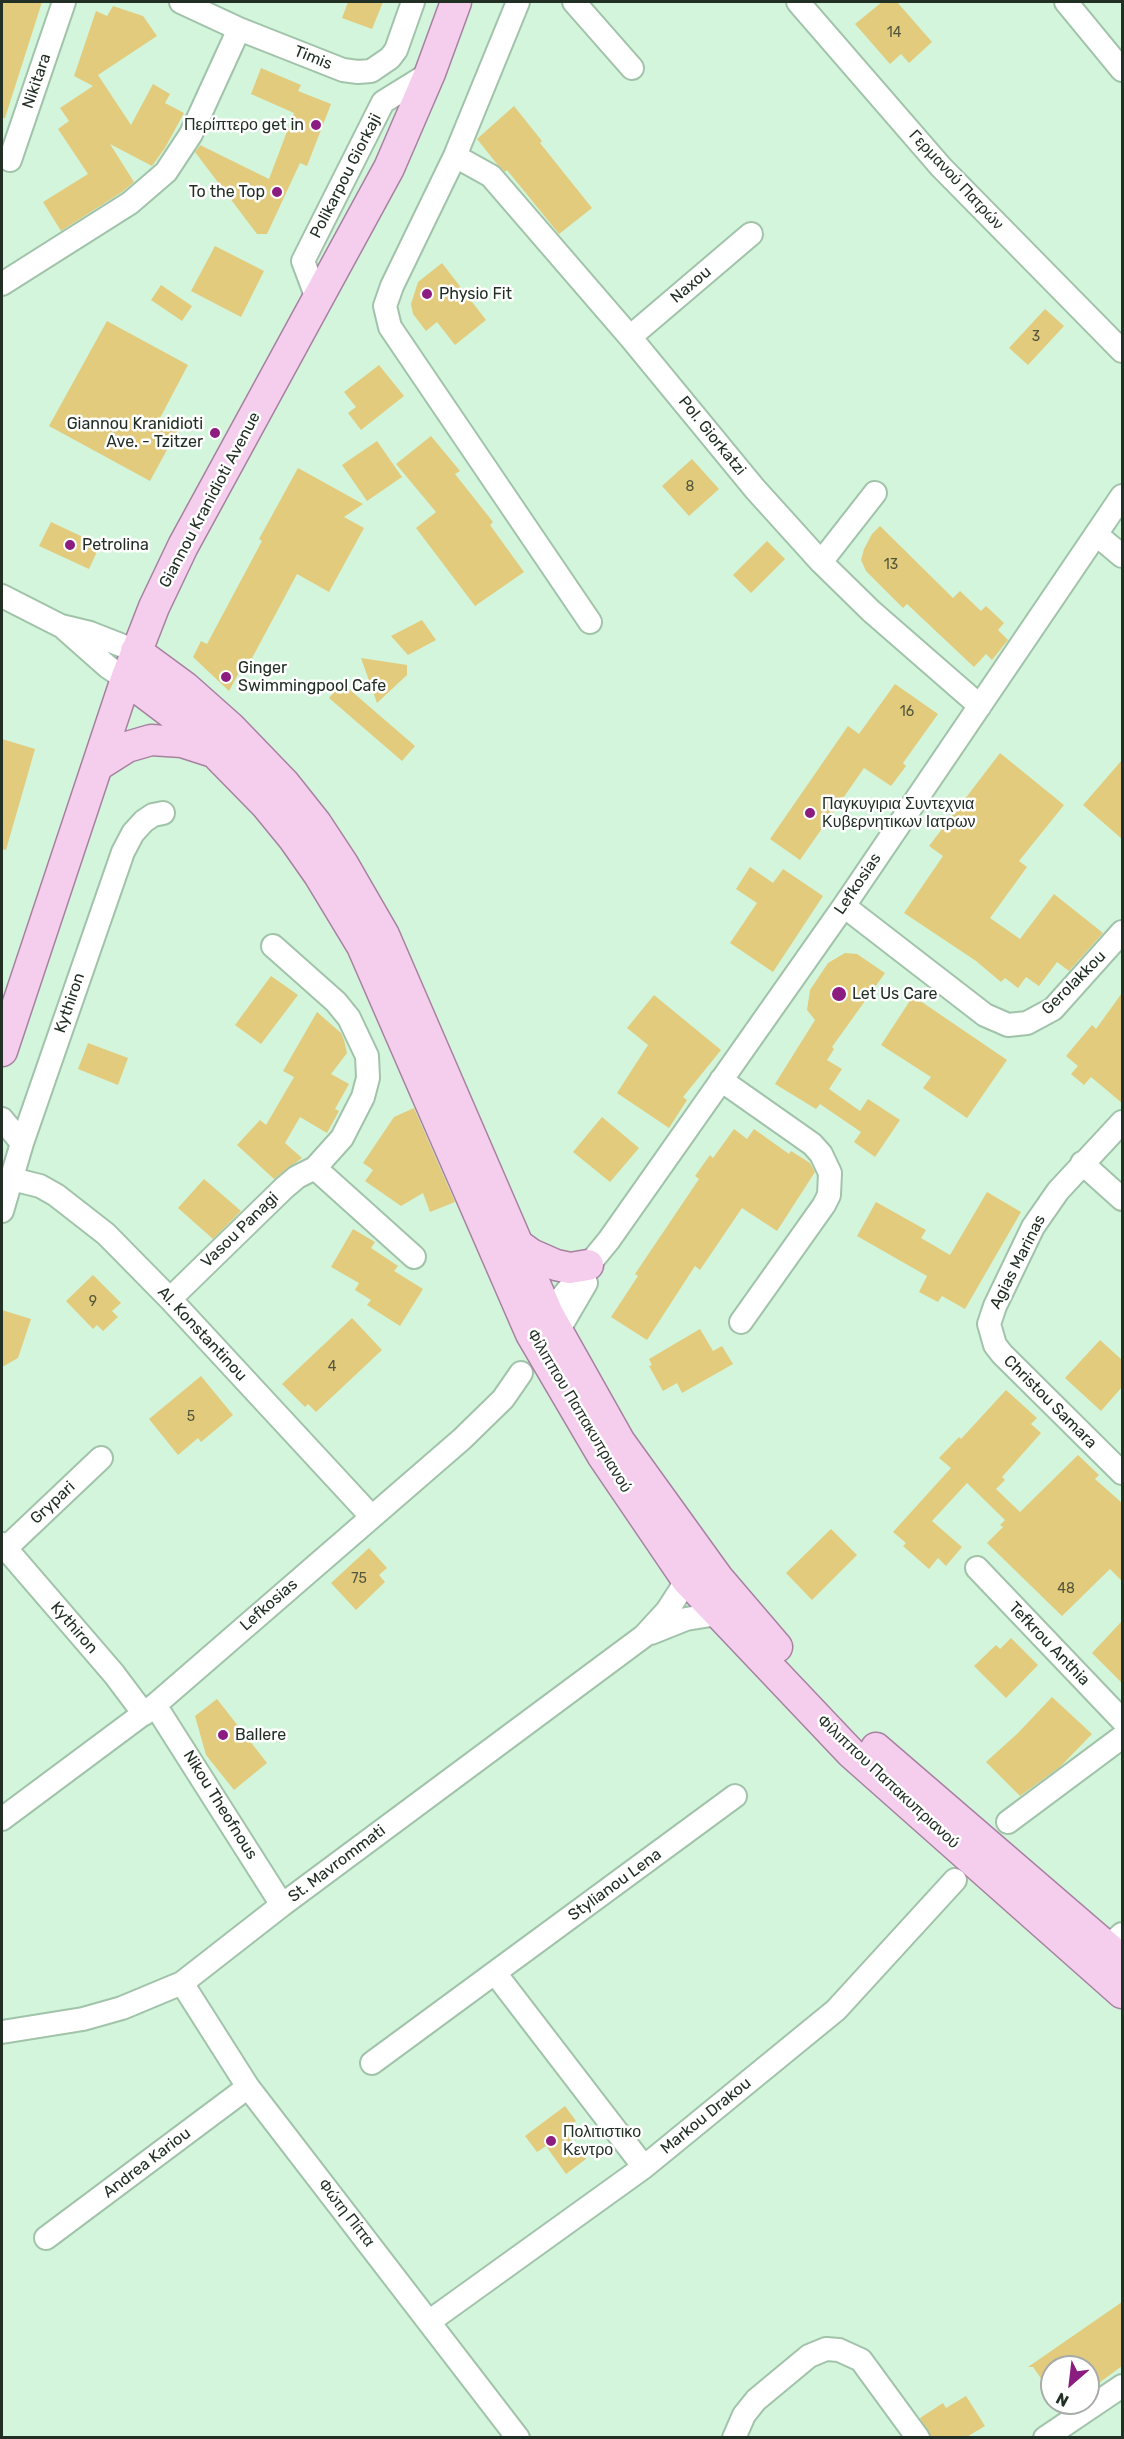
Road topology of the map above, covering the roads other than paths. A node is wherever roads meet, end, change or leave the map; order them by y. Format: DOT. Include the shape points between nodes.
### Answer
graph roads {
  1 [pos="64,2"];
  2 [pos="181,2"];
  3 [pos="413,2"];
  4 [pos="456,2"];
  5 [pos="518,2"];
  6 [pos="574,2"];
  7 [pos="798,2"];
  8 [pos="1066,2"];
  9 [pos="239,29"];
  10 [pos="632,68"];
  11 [pos="1122,70"];
  12 [pos="455,156"];
  13 [pos="10,160"];
  14 [pos="751,234"];
  15 [pos="2,284"];
  16 [pos="630,337"];
  17 [pos="1122,351"];
  18 [pos="875,493"];
  19 [pos="1122,496"];
  20 [pos="1097,535"];
  21 [pos="1122,556"];
  22 [pos="821,562"];
  23 [pos="2,596"];
  24 [pos="590,622"];
  25 [pos="61,626"];
  26 [pos="136,651"];
  27 [pos="126,679"];
  28 [pos="980,706"];
  29 [pos="216,754"];
  30 [pos="97,766"];
  31 [pos="164,813"];
  32 [pos="844,906"];
  33 [pos="1122,932"];
  34 [pos="273,946"];
  35 [pos="2,1051"];
  36 [pos="721,1080"];
  37 [pos="2,1119"];
  38 [pos="1122,1122"];
  39 [pos="22,1143"];
  40 [pos="1083,1163"];
  41 [pos="315,1168"];
  42 [pos="12,1179"];
  43 [pos="1122,1199"];
  44 [pos="2,1211"];
  45 [pos="609,1240"];
  46 [pos="517,1244"];
  47 [pos="414,1257"];
  48 [pos="588,1265"];
  49 [pos="171,1299"];
  50 [pos="741,1322"];
  51 [pos="989,1324"];
  52 [pos="540,1341"];
  53 [pos="101,1458"];
  54 [pos="1122,1473"];
  55 [pos="371,1516"];
  56 [pos="3,1547"];
  57 [pos="977,1569"];
  58 [pos="687,1580"];
  59 [pos="717,1614"];
  60 [pos="644,1636"];
  61 [pos="149,1710"];
  62 [pos="1122,1720"];
  63 [pos="1122,1737"];
  64 [pos="735,1796"];
  65 [pos="2,1820"];
  66 [pos="1008,1822"];
  67 [pos="955,1880"];
  68 [pos="282,1905"];
  69 [pos="1111,1951"];
  70 [pos="495,1973"];
  71 [pos="182,1983"];
  72 [pos="1122,1993"];
  73 [pos="2,2032"];
  74 [pos="372,2063"];
  75 [pos="248,2087"];
  76 [pos="644,2167"];
  77 [pos="46,2238"];
  78 [pos="430,2321"];
  79 [pos="1122,2386"];
  80 [pos="518,2438"];
  81 [pos="734,2438"];
  82 [pos="918,2438"];
  83 [pos="1045,2438"];
  1 -- 13 [label="street, Nikitara"];
  2 -- 9 [label="street, Timis"];
  3 -- 9 [label="street, Timis" via="396,50 370,71 343,70"];
  4 -- 26 [label="main road, Giannou Kranidioti Avenue" via="389,168 183,546"];
  5 -- 12 [label="street"];
  6 -- 10 [label="street"];
  7 -- 17 [label="street, Γερμανού Πατρών" via="941,167"];
  8 -- 11 [label="street"];
  9 -- 15 [label="street" via="191,134 166,172 130,203"];
  12 -- 16 [label="street, Pol. Giorkatzi" via="491,176"];
  12 -- 24 [label="street" via="388,297 387,318"];
  14 -- 16 [label="street, Naxou"];
  16 -- 22 [label="street, Pol. Giorkatzi"];
  18 -- 22 [label="street"];
  19 -- 20 [label="street, Lefkosias"];
  20 -- 21 [label="street"];
  20 -- 28 [label="street, Lefkosias"];
  22 -- 28 [label="street, Pol. Giorkatzi"];
  23 -- 25 [label="street"];
  25 -- 26 [label="street"];
  25 -- 27 [label="street"];
  26 -- 27 [label="main road, Giannou Kranidioti Avenue"];
  26 -- 46 [label="main road, Φίλιππου Παπακυπριανού" via="230,727 285,784 343,864 384,935"];
  27 -- 29 [label="main road, Φίλιππου Παπακυπριανού"];
  27 -- 30 [label="main road, Giannou Kranidioti Avenue"];
  28 -- 32 [label="street, Lefkosias"];
  29 -- 30 [label="main road" via="182,742 151,740 121,750"];
  29 -- 52 [label="main road, Φίλιππου Παπακυπριανού" via="293,838 362,946"];
  30 -- 35 [label="main road, Giannou Kranidioti Avenue"];
  31 -- 39 [label="street, Kythiron" via="144,821 123,852"];
  32 -- 33 [label="street, Gerolakkou" via="985,1015 1008,1025 1027,1023 1053,1009"];
  32 -- 36 [label="street, Lefkosias"];
  34 -- 41 [label="street, Vasou Panagi" via="336,1002 359,1035 367,1056 368,1078 363,1097 342,1138"];
  36 -- 45 [label="street, Lefkosias"];
  36 -- 50 [label="street" via="812,1144 830,1173 829,1195 824,1205"];
  37 -- 39 [label="street"];
  38 -- 40 [label="street, Agias Marinas"];
  39 -- 42 [label="street, Kythiron"];
  40 -- 43 [label="street"];
  40 -- 51 [label="street, Agias Marinas" via="1033,1227"];
  41 -- 47 [label="street"];
  41 -- 49 [label="street, Vasou Panagi" via="284,1188"];
  42 -- 44 [label="street, Kythiron"];
  42 -- 49 [label="street, Al. Konstantinou" via="40,1186 71,1205"];
  45 -- 48 [label="street, Lefkosias"];
  45 -- 52 [label="street, Lefkosias" via="579,1299"];
  46 -- 48 [label="main road" via="556,1265"];
  46 -- 52 [label="main road, Φίλιππου Παπακυπριανού"];
  48 -- 52 [label="street, Lefkosias"];
  49 -- 55 [label="street, Al. Konstantinou"];
  51 -- 54 [label="street, Christou Samara" via="1002,1354"];
  52 -- 55 [label="street, Lefkosias" via="503,1399"];
  52 -- 58 [label="main road, Φίλιππου Παπακυπριανού" via="602,1455"];
  52 -- 69 [label="main road, Φίλιππου Παπακυπριανού" via="757,1626 865,1738"];
  53 -- 56 [label="street, Grypari"];
  55 -- 61 [label="street, Lefkosias"];
  56 -- 61 [label="street, Kythiron"];
  57 -- 62 [label="street, Tefkrou Anthia"];
  58 -- 59 [label="main road, Φίλιππου Παπακυπριανού"];
  58 -- 60 [label="street, St. Mavrommati" via="667,1611"];
  59 -- 60 [label="street, St. Mavrommati" via="686,1619"];
  59 -- 69 [label="main road, Φίλιππου Παπακυπριανού" via="851,1753"];
  60 -- 68 [label="street, St. Mavrommati"];
  61 -- 65 [label="street, Lefkosias"];
  61 -- 68 [label="street, Nikou Theofnous"];
  63 -- 66 [label="street"];
  64 -- 70 [label="street, Stylianou Lena"];
  67 -- 76 [label="street, Markou Drakou" via="836,2010"];
  68 -- 71 [label="street, St. Mavrommati"];
  69 -- 72 [label="main road, Φίλιππου Παπακυπριανού"];
  70 -- 74 [label="street, Stylianou Lena"];
  70 -- 76 [label="street"];
  71 -- 73 [label="street, St. Mavrommati" via="83,2019"];
  71 -- 75 [label="street, Φώτη Πίττα"];
  75 -- 77 [label="street, Andrea Kariou"];
  75 -- 78 [label="street, Φώτη Πίττα"];
  76 -- 78 [label="street, Markou Drakou"];
  78 -- 80 [label="street, Φώτη Πίττα"];
  79 -- 83 [label="street"];
  81 -- 82 [label="street" via="750,2407 809,2356 826,2349 852,2354 868,2367"];
}
